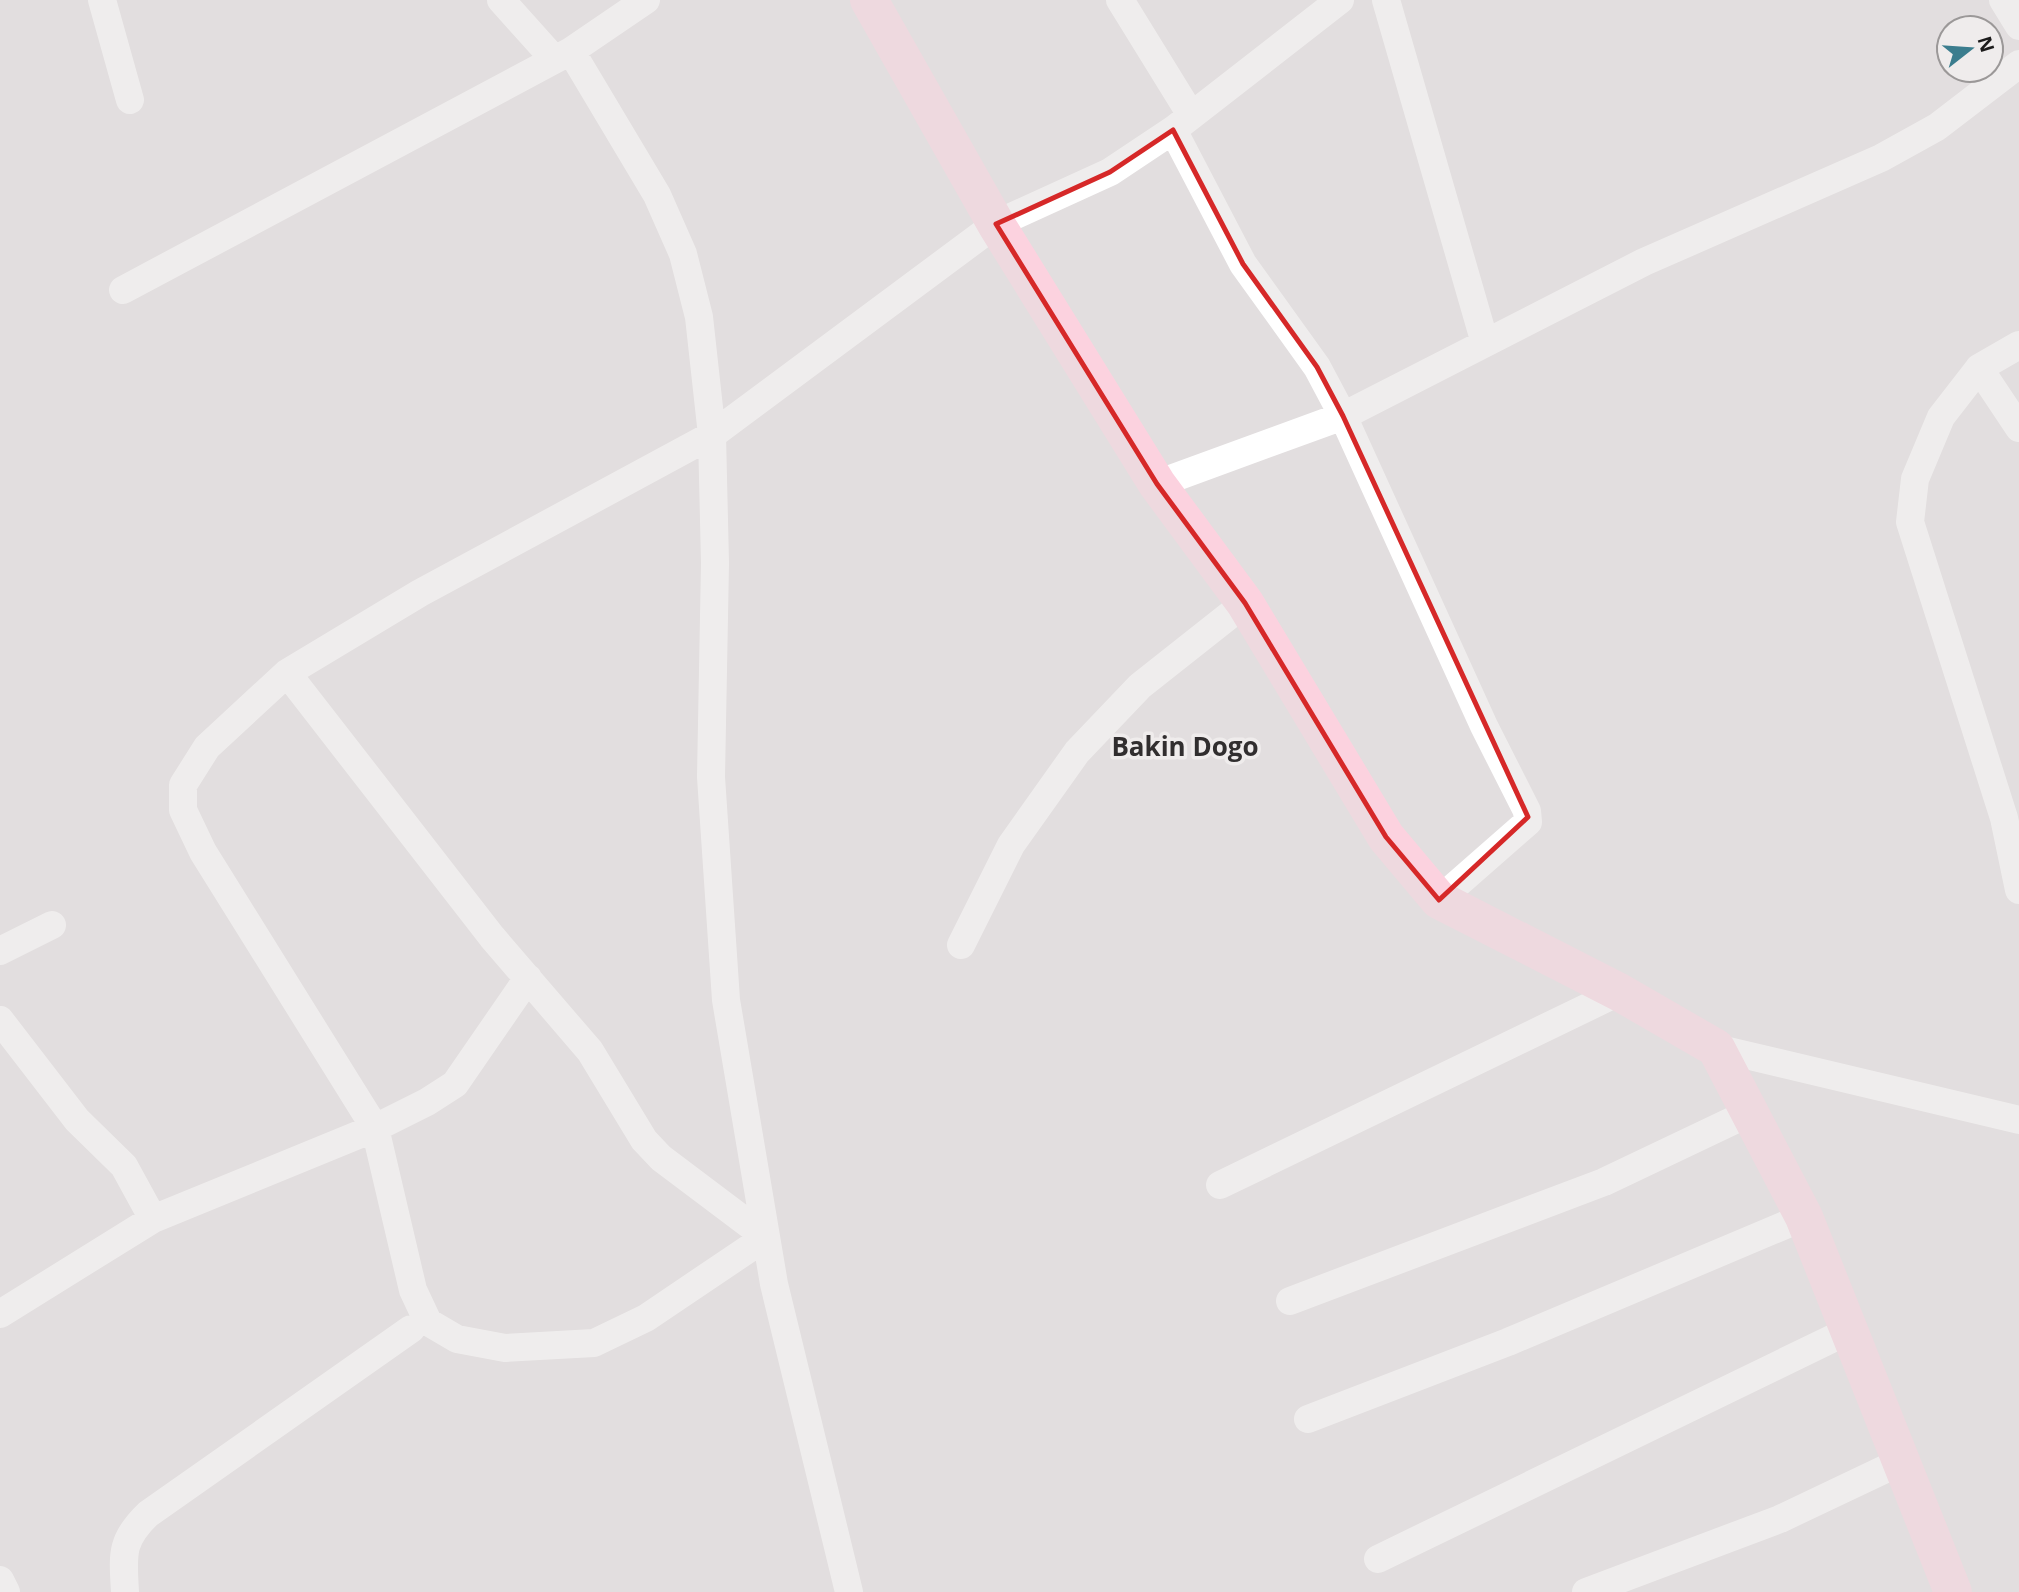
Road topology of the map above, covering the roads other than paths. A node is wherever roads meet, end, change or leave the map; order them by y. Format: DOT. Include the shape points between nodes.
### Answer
graph roads {
  1 [pos="102,0"];
  2 [pos="501,0"];
  3 [pos="646,0"];
  4 [pos="869,0"];
  5 [pos="1120,0"];
  6 [pos="1340,0"];
  7 [pos="1386,0"];
  8 [pos="2003,0"];
  9 [pos="2019,26"];
  10 [pos="562,55"];
  11 [pos="2019,64"];
  12 [pos="130,100"];
  13 [pos="1182,122"];
  14 [pos="996,224"];
  15 [pos="123,290"];
  16 [pos="1485,343"];
  17 [pos="2019,345"];
  18 [pos="1979,369"];
  19 [pos="1343,416"];
  20 [pos="2019,428"];
  21 [pos="712,435"];
  22 [pos="1157,484"];
  23 [pos="1245,603"];
  24 [pos="287,673"];
  25 [pos="2012,815"];
  26 [pos="2019,890"];
  27 [pos="1439,900"];
  28 [pos="52,925"];
  29 [pos="961,945"];
  30 [pos="0,951"];
  31 [pos="528,978"];
  32 [pos="1619,992"];
  33 [pos="0,1020"];
  34 [pos="1716,1048"];
  35 [pos="1749,1113"];
  36 [pos="2019,1120"];
  37 [pos="375,1128"];
  38 [pos="1220,1185"];
  39 [pos="1804,1217"];
  40 [pos="153,1219"];
  41 [pos="766,1237"];
  42 [pos="1290,1301"];
  43 [pos="0,1314"];
  44 [pos="411,1329"];
  45 [pos="1850,1330"];
  46 [pos="1308,1419"];
  47 [pos="1900,1462"];
  48 [pos="1378,1559"];
  49 [pos="0,1580"];
  50 [pos="6,1592"];
  51 [pos="125,1592"];
  52 [pos="849,1592"];
  53 [pos="1586,1592"];
  54 [pos="1953,1592"];
  1 -- 12 [label="street"];
  2 -- 10 [label="street"];
  3 -- 10 [label="street"];
  4 -- 14 [label="street"];
  5 -- 13 [label="street"];
  6 -- 13 [label="street"];
  7 -- 16 [label="street"];
  8 -- 9 [label="street"];
  10 -- 15 [label="street"];
  10 -- 21 [label="street" via="657,195 683,254 699,317"];
  11 -- 16 [label="street" via="1937,127 1881,158 1644,262"];
  13 -- 14 [label="street" via="1110,172"];
  13 -- 19 [label="street" via="1243,264 1317,367"];
  14 -- 21 [label="street"];
  14 -- 22 [label="street"];
  16 -- 19 [label="street"];
  17 -- 18 [label="street"];
  18 -- 20 [label="street"];
  18 -- 25 [label="street" via="1941,417 1915,479 1910,522"];
  19 -- 22 [label="street"];
  19 -- 27 [label="street" via="1527,811 1528,822"];
  21 -- 24 [label="street" via="420,593"];
  21 -- 41 [label="street" via="711,777 726,1000"];
  22 -- 23 [label="street"];
  23 -- 27 [label="street" via="1386,837"];
  23 -- 29 [label="street" via="1140,686 1077,752 1011,845"];
  24 -- 31 [label="street"];
  24 -- 37 [label="street" via="207,747 183,785 183,810 216,874"];
  25 -- 26 [label="street"];
  27 -- 32 [label="street"];
  28 -- 30 [label="street"];
  31 -- 37 [label="street" via="455,1084"];
  31 -- 41 [label="street" via="590,1051 644,1140 661,1158"];
  32 -- 34 [label="street"];
  32 -- 38 [label="street"];
  33 -- 40 [label="street" via="77,1120 124,1166"];
  34 -- 35 [label="street"];
  34 -- 36 [label="street"];
  35 -- 39 [label="street"];
  35 -- 42 [label="street" via="1604,1182"];
  37 -- 40 [label="street"];
  37 -- 41 [label="street" via="413,1290 428,1322 457,1339 505,1348 594,1343 646,1318"];
  39 -- 45 [label="street"];
  39 -- 46 [label="street" via="1508,1342"];
  40 -- 43 [label="street"];
  41 -- 52 [label="street"];
  44 -- 51 [label="street" via="148,1514 132,1530 124,1547"];
  45 -- 47 [label="street"];
  45 -- 48 [label="street"];
  47 -- 53 [label="street" via="1780,1519"];
  47 -- 54 [label="street"];
  49 -- 50 [label="street"];
}
